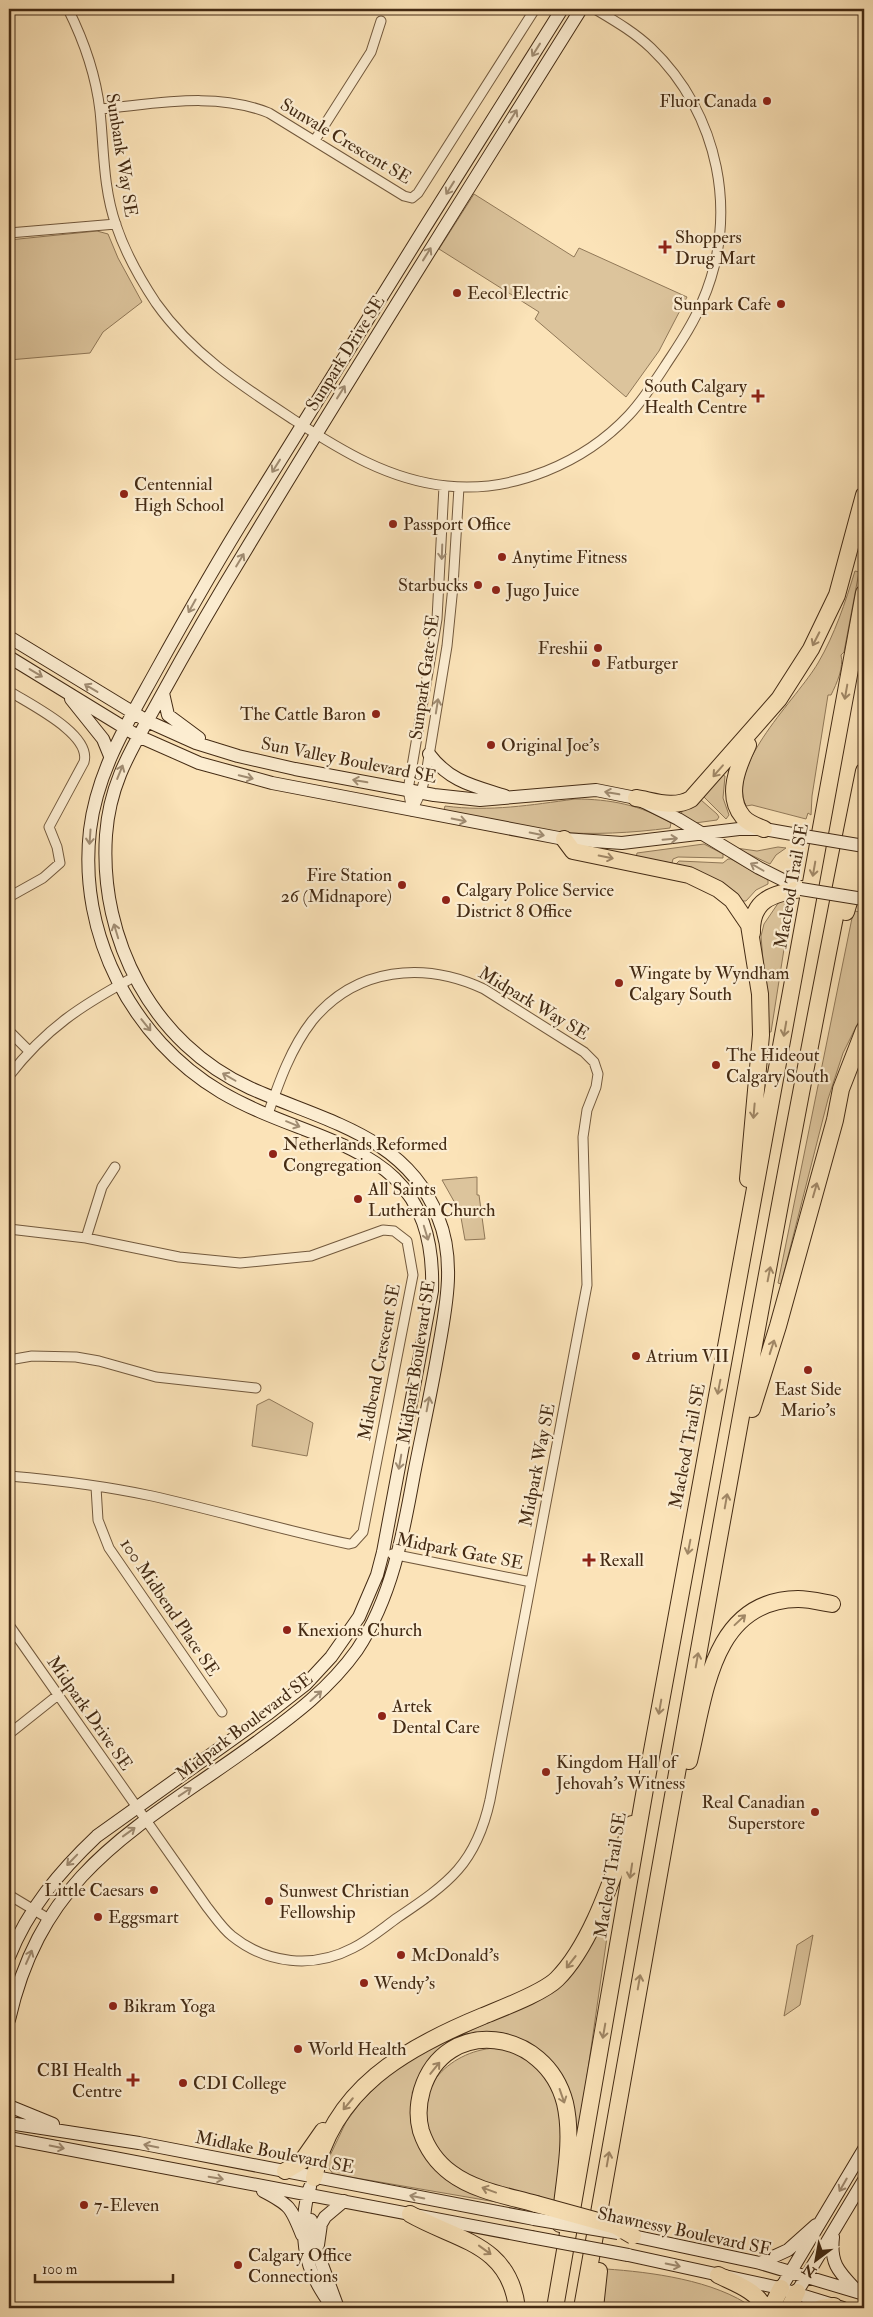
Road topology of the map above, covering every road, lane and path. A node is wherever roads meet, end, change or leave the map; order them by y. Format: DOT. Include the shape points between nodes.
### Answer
graph roads {
  1 [pos="68,9"];
  2 [pos="535,9"];
  3 [pos="562,9"];
  4 [pos="581,9"];
  5 [pos="596,9"];
  6 [pos="381,20"];
  7 [pos="100,109"];
  8 [pos="315,140"];
  9 [pos="116,224"];
  10 [pos="9,232"];
  11 [pos="302,425"];
  12 [pos="316,434"];
  13 [pos="444,486"];
  14 [pos="459,487"];
  15 [pos="864,495"];
  16 [pos="864,593"];
  17 [pos="9,638"];
  18 [pos="9,656"];
  19 [pos="63,690"];
  20 [pos="9,691"];
  21 [pos="163,693"];
  22 [pos="133,713"];
  23 [pos="147,721"];
  24 [pos="761,721"];
  25 [pos="124,729"];
  26 [pos="138,736"];
  27 [pos="213,748"];
  28 [pos="429,754"];
  29 [pos="110,756"];
  30 [pos="864,770"];
  31 [pos="408,790"];
  32 [pos="421,792"];
  33 [pos="512,798"];
  34 [pos="636,798"];
  35 [pos="412,810"];
  36 [pos="764,829"];
  37 [pos="703,835"];
  38 [pos="564,839"];
  39 [pos="864,846"];
  40 [pos="864,852"];
  41 [pos="801,889"];
  42 [pos="9,897"];
  43 [pos="864,899"];
  44 [pos="752,940"];
  45 [pos="134,977"];
  46 [pos="119,985"];
  47 [pos="9,1030"];
  48 [pos="814,1030"];
  49 [pos="864,1030"];
  50 [pos="28,1051"];
  51 [pos="864,1054"];
  52 [pos="9,1076"];
  53 [pos="273,1098"];
  54 [pos="268,1114"];
  55 [pos="835,1120"];
  56 [pos="115,1167"];
  57 [pos="9,1229"];
  58 [pos="86,1238"];
  59 [pos="738,1288"];
  60 [pos="9,1360"];
  61 [pos="256,1388"];
  62 [pos="9,1476"];
  63 [pos="731,1477"];
  64 [pos="96,1487"];
  65 [pos="383,1552"];
  66 [pos="399,1555"];
  67 [pos="531,1582"];
  68 [pos="832,1604"];
  69 [pos="9,1625"];
  70 [pos="58,1695"];
  71 [pos="222,1712"];
  72 [pos="9,1734"];
  73 [pos="645,1789"];
  74 [pos="136,1806"];
  75 [pos="9,1814"];
  76 [pos="145,1820"];
  77 [pos="9,1827"];
  78 [pos="666,1829"];
  79 [pos="9,1895"];
  80 [pos="33,1910"];
  81 [pos="49,1920"];
  82 [pos="9,1957"];
  83 [pos="9,2020"];
  84 [pos="9,2106"];
  85 [pos="334,2122"];
  86 [pos="9,2123"];
  87 [pos="9,2138"];
  88 [pos="116,2140"];
  89 [pos="864,2149"];
  90 [pos="285,2171"];
  91 [pos="314,2178"];
  92 [pos="864,2180"];
  93 [pos="247,2183"];
  94 [pos="310,2195"];
  95 [pos="344,2201"];
  96 [pos="600,2207"];
  97 [pos="535,2211"];
  98 [pos="410,2214"];
  99 [pos="822,2221"];
  100 [pos="834,2232"];
  101 [pos="633,2236"];
  102 [pos="532,2237"];
  103 [pos="304,2240"];
  104 [pos="316,2250"];
  105 [pos="760,2263"];
  106 [pos="792,2272"];
  107 [pos="718,2275"];
  108 [pos="807,2276"];
  109 [pos="789,2290"];
  110 [pos="860,2292"];
  111 [pos="832,2307"];
  112 [pos="333,2308"];
  113 [pos="338,2308"];
  114 [pos="517,2308"];
  115 [pos="555,2308"];
  116 [pos="582,2308"];
  117 [pos="595,2308"];
  118 [pos="764,2308"];
  119 [pos="771,2308"];
  120 [pos="789,2308"];
  1 -- 7 [label="street, Sunbank Way SE" via="83,40"];
  2 -- 8 [label="street, Sunvale Crescent SE" via="414,197 404,196"];
  3 -- 11 [label="street, Sunpark Drive SE, one-way"];
  12 -- 4 [label="street, Sunpark Drive SE, one-way"];
  5 -- 14 [label="street, Sunbank Way SE" via="654,51 677,78 704,125 717,169 721,205 720,241 713,272 699,309 654,384 628,417 605,438 567,462 532,476 497,484"];
  6 -- 8 [label="street" via="371,52"];
  7 -- 8 [label="street, Sunvale Crescent SE" via="228,101 269,113"];
  7 -- 9 [label="street, Sunbank Way SE" via="104,167"];
  9 -- 10 [label="street"];
  9 -- 11 [label="street, Sunbank Way SE" via="146,286 184,338 237,384"];
  11 -- 12 [label="street, Sunbank Way SE"];
  11 -- 22 [label="street, Sunpark Drive SE, one-way" via="209,575"];
  12 -- 13 [label="street, Sunbank Way SE" via="376,468 409,480"];
  21 -- 12 [label="street, Sunpark Drive SE, one-way" via="196,632"];
  13 -- 14 [label="street, Sunbank Way SE"];
  13 -- 31 [label="street, Sunpark Gate SE, one-way" via="437,620"];
  28 -- 14 [label="street, Sunpark Gate SE, one-way" via="448,637"];
  15 -- 24 [label="highway, one-way" via="845,570 825,622 797,672"];
  16 -- 59 [label="highway, Macleod Trail SE, one-way"];
  22 -- 17 [label="street, Sun Valley Boulevard SE, one-way"];
  18 -- 19 [label="street, Sun Valley Boulevard SE, one-way"];
  19 -- 25 [label="street, Sun Valley Boulevard SE"];
  19 -- 29 [label="street" via="103,739"];
  20 -- 42 [label="street" via="62,725 82,744 86,755 49,827 60,862 43,878"];
  21 -- 23 [label="street, Sunpark Drive SE"];
  21 -- 27 [label="street" via="168,715"];
  22 -- 23 [label="street, Sun Valley Boulevard SE"];
  22 -- 25 [label="street, Midpark Boulevard SE"];
  23 -- 26 [label="street, Midpark Boulevard SE"];
  23 -- 27 [label="street, Sun Valley Boulevard SE"];
  24 -- 34 [label="highway, one-way" via="691,799 671,804"];
  24 -- 36 [label="highway" via="739,765 734,794 742,817"];
  25 -- 26 [label="street, Sun Valley Boulevard SE"];
  25 -- 29 [label="street, Midpark Boulevard SE"];
  26 -- 35 [label="street, Sun Valley Boulevard SE, one-way" via="180,756 224,771"];
  45 -- 26 [label="street, Midpark Boulevard SE, one-way" via="111,912 105,860 110,805 119,773"];
  31 -- 27 [label="street, Sun Valley Boulevard SE, one-way" via="295,769"];
  28 -- 32 [label="street, Sunpark Gate SE"];
  28 -- 33 [label="street" via="459,781"];
  29 -- 46 [label="street, Midpark Boulevard SE, one-way" via="95,802 89,858 96,923"];
  30 -- 48 [label="highway"];
  31 -- 32 [label="street, Sun Valley Boulevard SE"];
  31 -- 35 [label="street, Sunpark Gate SE"];
  32 -- 33 [label="street, Sun Valley Boulevard SE" via="480,800"];
  32 -- 35 [label="street, Sunpark Gate SE"];
  34 -- 33 [label="street, Sun Valley Boulevard SE, one-way" via="596,790"];
  34 -- 37 [label="street, Sun Valley Boulevard SE"];
  35 -- 38 [label="street, Sun Valley Boulevard SE, one-way"];
  36 -- 37 [label="street, Sun Valley Boulevard SE"];
  36 -- 39 [label="street, Sun Valley Boulevard SE, bridge"];
  38 -- 37 [label="street, Sun Valley Boulevard SE, one-way" via="622,843"];
  41 -- 37 [label="street, Sun Valley Boulevard SE, one-way"];
  38 -- 44 [label="highway, one-way" via="573,851 673,870 702,881 732,900 742,911"];
  40 -- 48 [label="highway"];
  41 -- 43 [label="street, Sun Valley Boulevard SE, bridge"];
  41 -- 44 [label="highway" via="775,894 759,905 752,924"];
  44 -- 59 [label="highway, one-way" via="760,994 761,1035"];
  45 -- 46 [label="street"];
  53 -- 45 [label="street, Midpark Boulevard SE, one-way" via="230,1078 196,1055 165,1024"];
  46 -- 50 [label="street" via="83,1005"];
  46 -- 54 [label="street, Midpark Boulevard SE, one-way" via="144,1024 187,1069 223,1093"];
  47 -- 50 [label="street"];
  63 -- 48 [label="highway, one-way"];
  49 -- 55 [label="highway" via="841,1089"];
  50 -- 52 [label="street"];
  51 -- 55 [label="highway"];
  53 -- 54 [label="street, Midpark Way SE"];
  66 -- 53 [label="street, Midpark Boulevard SE, one-way" via="446,1302 445,1239 425,1190 388,1150 356,1132"];
  53 -- 67 [label="street, Midpark Way SE" via="297,1043 322,1011 362,983 404,972 444,974 475,985 571,1043 594,1062 598,1078 587,1110 583,1137 587,1285"];
  54 -- 65 [label="street, Midpark Boulevard SE, one-way" via="348,1147 381,1166 410,1199 422,1221 429,1245 432,1291"];
  63 -- 55 [label="highway, one-way" via="778,1326"];
  56 -- 58 [label="street" via="102,1187"];
  57 -- 58 [label="street, Midbend Crescent SE"];
  58 -- 64 [label="street, Midbend Crescent SE" via="179,1257 240,1263 311,1256 383,1230 394,1231 407,1241 413,1275 363,1532 354,1543 299,1533 151,1496"];
  59 -- 73 [label="highway, Macleod Trail SE, one-way"];
  60 -- 61 [label="street" via="32,1356 76,1357 156,1376"];
  62 -- 64 [label="street, Midbend Crescent SE"];
  78 -- 63 [label="highway, one-way"];
  64 -- 71 [label="street, 100 Midbend Place SE" via="98,1520 109,1548"];
  65 -- 66 [label="street, Midpark Gate SE"];
  65 -- 74 [label="street, Midpark Boulevard SE" via="359,1617 331,1657 306,1684"];
  66 -- 67 [label="street, Midpark Gate SE"];
  76 -- 66 [label="street, Midpark Boulevard SE, one-way" via="278,1727 324,1688 355,1652 372,1624"];
  67 -- 76 [label="street, Midpark Way SE" via="489,1805 478,1840 468,1859 446,1883 354,1948 325,1959 300,1962 253,1950 225,1929"];
  78 -- 68 [label="highway, one-way" via="678,1808 711,1671 733,1627 752,1610 778,1601 807,1599"];
  69 -- 70 [label="street, Midpark Drive SE"];
  70 -- 72 [label="street"];
  70 -- 74 [label="street, Midpark Drive SE"];
  73 -- 85 [label="highway, one-way" via="606,1892 579,1951 556,1980 518,2002 448,2030 406,2053 368,2082"];
  73 -- 115 [label="highway, Macleod Trail SE, one-way"];
  74 -- 76 [label="street, Midpark Drive SE"];
  74 -- 80 [label="street, Midpark Boulevard SE, one-way" via="96,1836 69,1863"];
  75 -- 77 [label="street"];
  81 -- 76 [label="street, Midpark Boulevard SE, one-way" via="84,1871"];
  96 -- 78 [label="highway, one-way"];
  79 -- 80 [label="street"];
  80 -- 81 [label="street"];
  80 -- 82 [label="street, Midpark Boulevard SE"];
  83 -- 81 [label="street, Midpark Boulevard SE, one-way" via="24,1968"];
  84 -- 88 [label="street" via="50,2124"];
  85 -- 90 [label="highway" via="326,2127 302,2160"];
  85 -- 91 [label="highway"];
  86 -- 88 [label="street, Midlake Boulevard SE"];
  87 -- 93 [label="street, Midlake Boulevard SE, one-way"];
  90 -- 88 [label="street, Midlake Boulevard SE, one-way"];
  89 -- 99 [label="street, one-way"];
  90 -- 91 [label="street, Midlake Boulevard SE"];
  91 -- 94 [label="street"];
  97 -- 91 [label="street, Midlake Boulevard SE, one-way"];
  92 -- 100 [label="street"];
  93 -- 94 [label="street, Midlake Boulevard SE"];
  93 -- 103 [label="street" via="290,2207"];
  94 -- 95 [label="street, Midlake Boulevard SE"];
  94 -- 103 [label="street"];
  94 -- 104 [label="street"];
  95 -- 98 [label="street, Midlake Boulevard SE"];
  95 -- 104 [label="street" via="323,2221"];
  96 -- 116 [label="highway"];
  96 -- 117 [label="highway" via="604,2218"];
  97 -- 101 [label="highway, bridge" via="616,2226"];
  97 -- 115 [label="highway, one-way" via="456,2177 439,2163 425,2142 418,2117 424,2083 440,2062 460,2046 496,2040 521,2047 542,2061 562,2093 568,2122 568,2145"];
  98 -- 102 [label="street, Midlake Boulevard SE"];
  98 -- 114 [label="highway, one-way" via="487,2251 510,2279"];
  99 -- 105 [label="street" via="788,2250"];
  99 -- 106 [label="street"];
  100 -- 108 [label="street"];
  100 -- 110 [label="street" via="833,2261"];
  101 -- 105 [label="street, Shawnessy Boulevard SE"];
  102 -- 107 [label="street, Shawnessy Boulevard SE, one-way, bridge"];
  103 -- 112 [label="street" via="312,2274"];
  104 -- 113 [label="street"];
  105 -- 106 [label="street, Shawnessy Boulevard SE"];
  106 -- 108 [label="street, Shawnessy Boulevard SE"];
  106 -- 109 [label="street"];
  107 -- 109 [label="street, Shawnessy Boulevard SE"];
  107 -- 118 [label="highway" via="753,2294"];
  108 -- 109 [label="street"];
  108 -- 110 [label="street, Shawnessy Boulevard SE"];
  109 -- 111 [label="street, Shawnessy Boulevard SE"];
  109 -- 119 [label="highway"];
  109 -- 120 [label="highway"];
}
